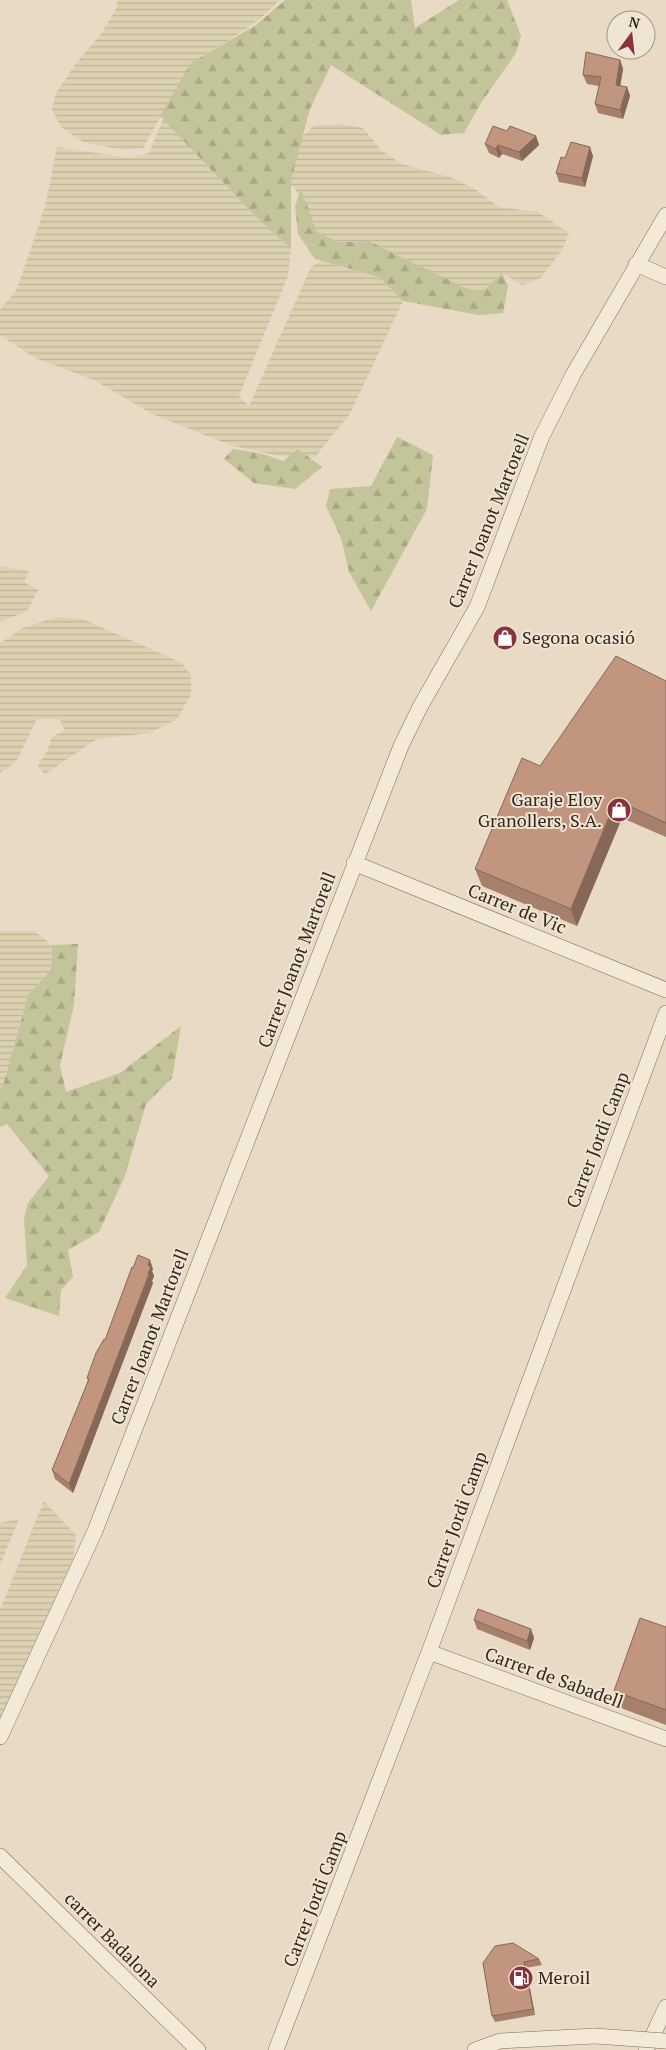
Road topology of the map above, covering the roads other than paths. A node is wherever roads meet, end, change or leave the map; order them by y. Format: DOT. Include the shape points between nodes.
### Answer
graph roads {
  1 [pos="666,214"];
  2 [pos="636,264"];
  3 [pos="666,277"];
  4 [pos="354,863"];
  5 [pos="666,990"];
  6 [pos="666,1013"];
  7 [pos="429,1652"];
  8 [pos="0,1737"];
  9 [pos="666,1739"];
  10 [pos="0,1856"];
  11 [pos="666,2007"];
  12 [pos="666,2041"];
  13 [pos="280,2046"];
  14 [pos="198,2050"];
  15 [pos="475,2050"];
  16 [pos="646,2050"];
  1 -- 2 [label="street, Carrer Joanot Martorell"];
  2 -- 3 [label="street"];
  2 -- 4 [label="street, Carrer Joanot Martorell" via="542,436 477,607 401,746"];
  4 -- 5 [label="street, Carrer de Vic"];
  4 -- 8 [label="street, Carrer Joanot Martorell" via="95,1531"];
  6 -- 7 [label="street, Carrer Jordi Camp"];
  7 -- 9 [label="street, Carrer de Sabadell"];
  7 -- 13 [label="street, Carrer Jordi Camp"];
  10 -- 14 [label="street, carrer Badalona"];
  11 -- 16 [label="street"];
  12 -- 15 [label="street, bridge" via="595,2036 500,2041"];
}
